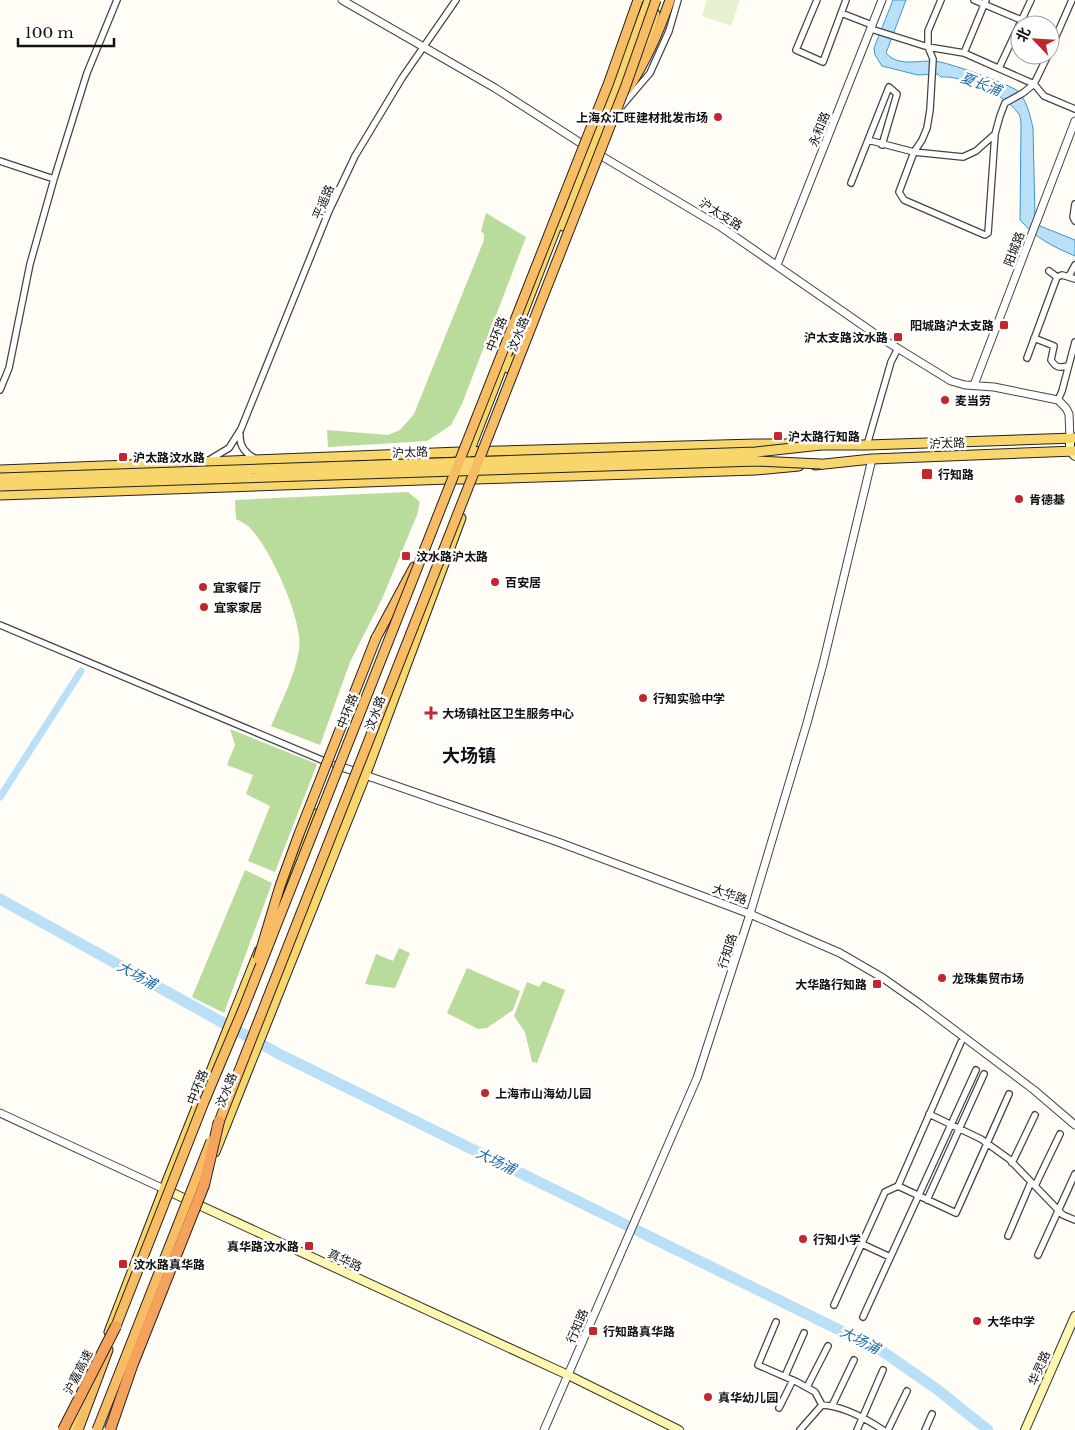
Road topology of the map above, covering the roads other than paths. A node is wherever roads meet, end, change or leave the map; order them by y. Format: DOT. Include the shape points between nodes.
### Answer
graph roads {
  1 [pos="117,0"];
  2 [pos="342,0"];
  3 [pos="456,0"];
  4 [pos="638,0"];
  5 [pos="649,0"];
  6 [pos="658,0"];
  7 [pos="670,0"];
  8 [pos="678,0"];
  9 [pos="817,0"];
  10 [pos="846,0"];
  11 [pos="882,0"];
  12 [pos="941,0"];
  13 [pos="974,0"];
  14 [pos="1031,0"];
  15 [pos="1072,0"];
  16 [pos="985,2"];
  17 [pos="841,13"];
  18 [pos="1011,15"];
  19 [pos="1024,15"];
  20 [pos="871,27"];
  21 [pos="1060,27"];
  22 [pos="637,32"];
  23 [pos="1010,44"];
  24 [pos="424,46"];
  25 [pos="928,47"];
  26 [pos="964,53"];
  27 [pos="639,60"];
  28 [pos="1043,65"];
  29 [pos="999,68"];
  30 [pos="1034,84"];
  31 [pos="628,89"];
  32 [pos="621,107"];
  33 [pos="1075,109"];
  34 [pos="1075,121"];
  35 [pos="996,134"];
  36 [pos="868,140"];
  37 [pos="882,144"];
  38 [pos="587,147"];
  39 [pos="914,152"];
  40 [pos="602,156"];
  41 [pos="0,161"];
  42 [pos="54,178"];
  43 [pos="851,183"];
  44 [pos="1075,204"];
  45 [pos="1075,222"];
  46 [pos="548,265"];
  47 [pos="777,265"];
  48 [pos="1075,265"];
  49 [pos="1049,271"];
  50 [pos="1057,277"];
  51 [pos="1072,278"];
  52 [pos="548,293"];
  53 [pos="1034,338"];
  54 [pos="1075,342"];
  55 [pos="528,343"];
  56 [pos="898,348"];
  57 [pos="1027,358"];
  58 [pos="1068,366"];
  59 [pos="508,368"];
  60 [pos="974,385"];
  61 [pos="0,390"];
  62 [pos="1058,400"];
  63 [pos="241,429"];
  64 [pos="1073,438"];
  65 [pos="821,445"];
  66 [pos="867,445"];
  67 [pos="468,452"];
  68 [pos="485,452"];
  69 [pos="1073,452"];
  70 [pos="256,459"];
  71 [pos="872,459"];
  72 [pos="207,461"];
  73 [pos="821,464"];
  74 [pos="0,470"];
  75 [pos="0,478"];
  76 [pos="449,479"];
  77 [pos="475,480"];
  78 [pos="0,486"];
  79 [pos="0,495"];
  80 [pos="414,567"];
  81 [pos="0,625"];
  82 [pos="336,765"];
  83 [pos="365,776"];
  84 [pos="750,914"];
  85 [pos="238,1022"];
  86 [pos="961,1042"];
  87 [pos="976,1070"];
  88 [pos="984,1074"];
  89 [pos="1009,1094"];
  90 [pos="0,1113"];
  91 [pos="929,1114"];
  92 [pos="1035,1115"];
  93 [pos="220,1121"];
  94 [pos="952,1125"];
  95 [pos="1075,1125"];
  96 [pos="960,1129"];
  97 [pos="1060,1134"];
  98 [pos="987,1144"];
  99 [pos="1012,1163"];
  100 [pos="1075,1174"];
  101 [pos="1033,1184"];
  102 [pos="898,1186"];
  103 [pos="164,1189"];
  104 [pos="920,1196"];
  105 [pos="927,1200"];
  106 [pos="195,1202"];
  107 [pos="1058,1210"];
  108 [pos="1075,1220"];
  109 [pos="1008,1236"];
  110 [pos="862,1244"];
  111 [pos="1038,1255"];
  112 [pos="890,1257"];
  113 [pos="834,1305"];
  114 [pos="1075,1316"];
  115 [pos="863,1317"];
  116 [pos="776,1322"];
  117 [pos="116,1326"];
  118 [pos="804,1334"];
  119 [pos="828,1346"];
  120 [pos="854,1360"];
  121 [pos="883,1370"];
  122 [pos="568,1375"];
  123 [pos="785,1376"];
  124 [pos="793,1380"];
  125 [pos="807,1387"];
  126 [pos="906,1391"];
  127 [pos="822,1405"];
  128 [pos="832,1406"];
  129 [pos="779,1408"];
  130 [pos="932,1414"];
  131 [pos="862,1417"];
  132 [pos="63,1430"];
  133 [pos="72,1430"];
  134 [pos="78,1430"];
  135 [pos="98,1430"];
  136 [pos="110,1430"];
  137 [pos="544,1430"];
  138 [pos="678,1430"];
  139 [pos="800,1430"];
  140 [pos="857,1430"];
  141 [pos="883,1430"];
  142 [pos="888,1430"];
  143 [pos="925,1430"];
  144 [pos="1025,1430"];
  1 -- 42 [label="street" via="87,73"];
  2 -- 24 [label="street, 沪太支路"];
  3 -- 24 [label="street, 平遥路"];
  4 -- 38 [label="main road, 汶水路" via="619,45"];
  4 -- 85 [label="highway, 中环路, bridge" via="626,38"];
  5 -- 22 [label="main road, 汶水路"];
  6 -- 27 [label="main road, 汶水路"];
  6 -- 93 [label="highway, bridge"];
  7 -- 31 [label="highway" via="660,32"];
  8 -- 32 [label="street" via="669,31 650,73"];
  9 -- 17 [label="street" via="796,50 822,62"];
  10 -- 17 [label="street"];
  11 -- 20 [label="street, 永和路"];
  12 -- 25 [label="street" via="928,31"];
  13 -- 16 [label="street"];
  14 -- 19 [label="street"];
  15 -- 21 [label="street"];
  16 -- 18 [label="street"];
  16 -- 26 [label="street"];
  17 -- 20 [label="street"];
  20 -- 25 [label="street"];
  20 -- 47 [label="street, 永和路"];
  22 -- 27 [label="main road"];
  22 -- 38 [label="main road, 汶水路"];
  23 -- 29 [label="street"];
  24 -- 38 [label="street, 沪太支路"];
  24 -- 63 [label="street, 平遥路" via="388,100 348,171"];
  25 -- 26 [label="street"];
  25 -- 39 [label="street" via="933,59 930,110 927,128"];
  26 -- 29 [label="street"];
  27 -- 31 [label="main road, 汶水路"];
  28 -- 30 [label="street"];
  29 -- 30 [label="street"];
  30 -- 33 [label="street" via="1044,96"];
  30 -- 35 [label="street" via="1005,103"];
  31 -- 32 [label="main road, 汶水路"];
  32 -- 40 [label="main road, 汶水路"];
  34 -- 60 [label="street, 阳城路"];
  35 -- 39 [label="street" via="964,157"];
  35 -- 39 [label="street" via="988,233 985,235 904,200 899,192"];
  36 -- 37 [label="street"];
  36 -- 37 [label="street" via="889,87 897,94"];
  36 -- 43 [label="street"];
  37 -- 39 [label="street"];
  38 -- 40 [label="street, 沪太支路"];
  38 -- 46 [label="main road, 汶水路"];
  38 -- 67 [label="main road, 汶水路"];
  40 -- 47 [label="street, 沪太支路" via="721,227"];
  40 -- 52 [label="main road, 汶水路"];
  41 -- 42 [label="street"];
  42 -- 61 [label="street" via="33,250 9,368"];
  44 -- 45 [label="street" via="1072,217"];
  46 -- 52 [label="main road"];
  46 -- 59 [label="main road, 汶水路"];
  47 -- 56 [label="street, 沪太支路"];
  48 -- 51 [label="street"];
  49 -- 50 [label="street"];
  50 -- 51 [label="street"];
  50 -- 53 [label="street"];
  52 -- 55 [label="main road, 汶水路"];
  53 -- 57 [label="street"];
  53 -- 58 [label="street" via="1054,346 1051,360 1054,365 1059,368"];
  54 -- 58 [label="street"];
  55 -- 59 [label="main road"];
  55 -- 68 [label="main road, 汶水路"];
  56 -- 60 [label="street, 沪太支路" via="951,381"];
  56 -- 66 [label="street"];
  58 -- 62 [label="street"];
  59 -- 67 [label="main road, 汶水路"];
  60 -- 62 [label="street, 沪太支路"];
  62 -- 64 [label="street" via="1066,408"];
  63 -- 70 [label="street" via="241,446"];
  63 -- 72 [label="street, 平遥路" via="226,450"];
  64 -- 66 [label="main road, 沪太路"];
  64 -- 69 [label="main road"];
  65 -- 66 [label="main road, 沪太路"];
  65 -- 68 [label="main road, 沪太路"];
  65 -- 75 [label="main road, 沪太路, bridge" via="756,452"];
  67 -- 68 [label="main road, 沪太路"];
  67 -- 70 [label="main road, 沪太路"];
  67 -- 76 [label="main road, 汶水路"];
  68 -- 77 [label="main road, 汶水路"];
  69 -- 71 [label="main road, 沪太路"];
  70 -- 72 [label="main road, 沪太路"];
  71 -- 73 [label="main road, 沪太路"];
  71 -- 84 [label="street, 行知路" via="823,664"];
  72 -- 74 [label="main road, 沪太路"];
  73 -- 77 [label="main road, 沪太路" via="756,470"];
  73 -- 78 [label="main road, 沪太路, bridge" via="746,461"];
  76 -- 77 [label="main road, 沪太路"];
  76 -- 79 [label="main road, 沪太路"];
  76 -- 80 [label="main road, 汶水路"];
  77 -- 83 [label="main road, 汶水路"];
  80 -- 82 [label="main road, 汶水路"];
  80 -- 85 [label="highway, bridge" via="376,638 280,886"];
  81 -- 82 [label="street"];
  82 -- 83 [label="street, 大华路"];
  82 -- 103 [label="main road, 汶水路"];
  83 -- 84 [label="street, 大华路" via="558,842"];
  83 -- 106 [label="main road, 汶水路"];
  84 -- 95 [label="street, 大华路" via="840,953 883,978 1034,1090"];
  84 -- 122 [label="street, 行知路" via="697,1078"];
  85 -- 117 [label="highway, 中环路, bridge"];
  86 -- 91 [label="street"];
  87 -- 94 [label="street"];
  88 -- 96 [label="street"];
  89 -- 98 [label="street"];
  90 -- 103 [label="street, 真华路"];
  91 -- 94 [label="street"];
  91 -- 102 [label="street"];
  92 -- 99 [label="street"];
  93 -- 135 [label="highway, bridge"];
  93 -- 136 [label="highway, bridge" via="204,1185"];
  94 -- 96 [label="street"];
  94 -- 104 [label="street"];
  96 -- 98 [label="street"];
  96 -- 105 [label="street"];
  97 -- 101 [label="street"];
  98 -- 99 [label="street"];
  98 -- 105 [label="street" via="956,1213"];
  99 -- 101 [label="street"];
  100 -- 107 [label="street"];
  101 -- 107 [label="street"];
  101 -- 109 [label="street"];
  102 -- 104 [label="street"];
  102 -- 110 [label="street" via="885,1192"];
  103 -- 106 [label="main road, 真华路"];
  103 -- 133 [label="main road, 汶水路"];
  104 -- 105 [label="street"];
  104 -- 112 [label="street"];
  106 -- 122 [label="main road, 真华路"];
  106 -- 135 [label="main road, 汶水路"];
  107 -- 108 [label="street"];
  107 -- 111 [label="street"];
  110 -- 112 [label="street"];
  110 -- 113 [label="street"];
  112 -- 115 [label="street"];
  114 -- 144 [label="main road, 华灵路"];
  116 -- 123 [label="street" via="758,1364"];
  117 -- 132 [label="highway, 沪嘉高速, bridge"];
  117 -- 134 [label="highway, 中环路, bridge"];
  118 -- 123 [label="street"];
  119 -- 125 [label="street"];
  120 -- 128 [label="street"];
  121 -- 131 [label="street"];
  122 -- 137 [label="street, 行知路"];
  122 -- 138 [label="main road, 真华路"];
  123 -- 124 [label="street"];
  124 -- 125 [label="street"];
  124 -- 129 [label="street"];
  125 -- 127 [label="street" via="815,1392"];
  126 -- 142 [label="street"];
  127 -- 128 [label="street"];
  127 -- 139 [label="street"];
  128 -- 131 [label="street"];
  130 -- 143 [label="street"];
  131 -- 140 [label="street"];
  131 -- 141 [label="street"];
}
